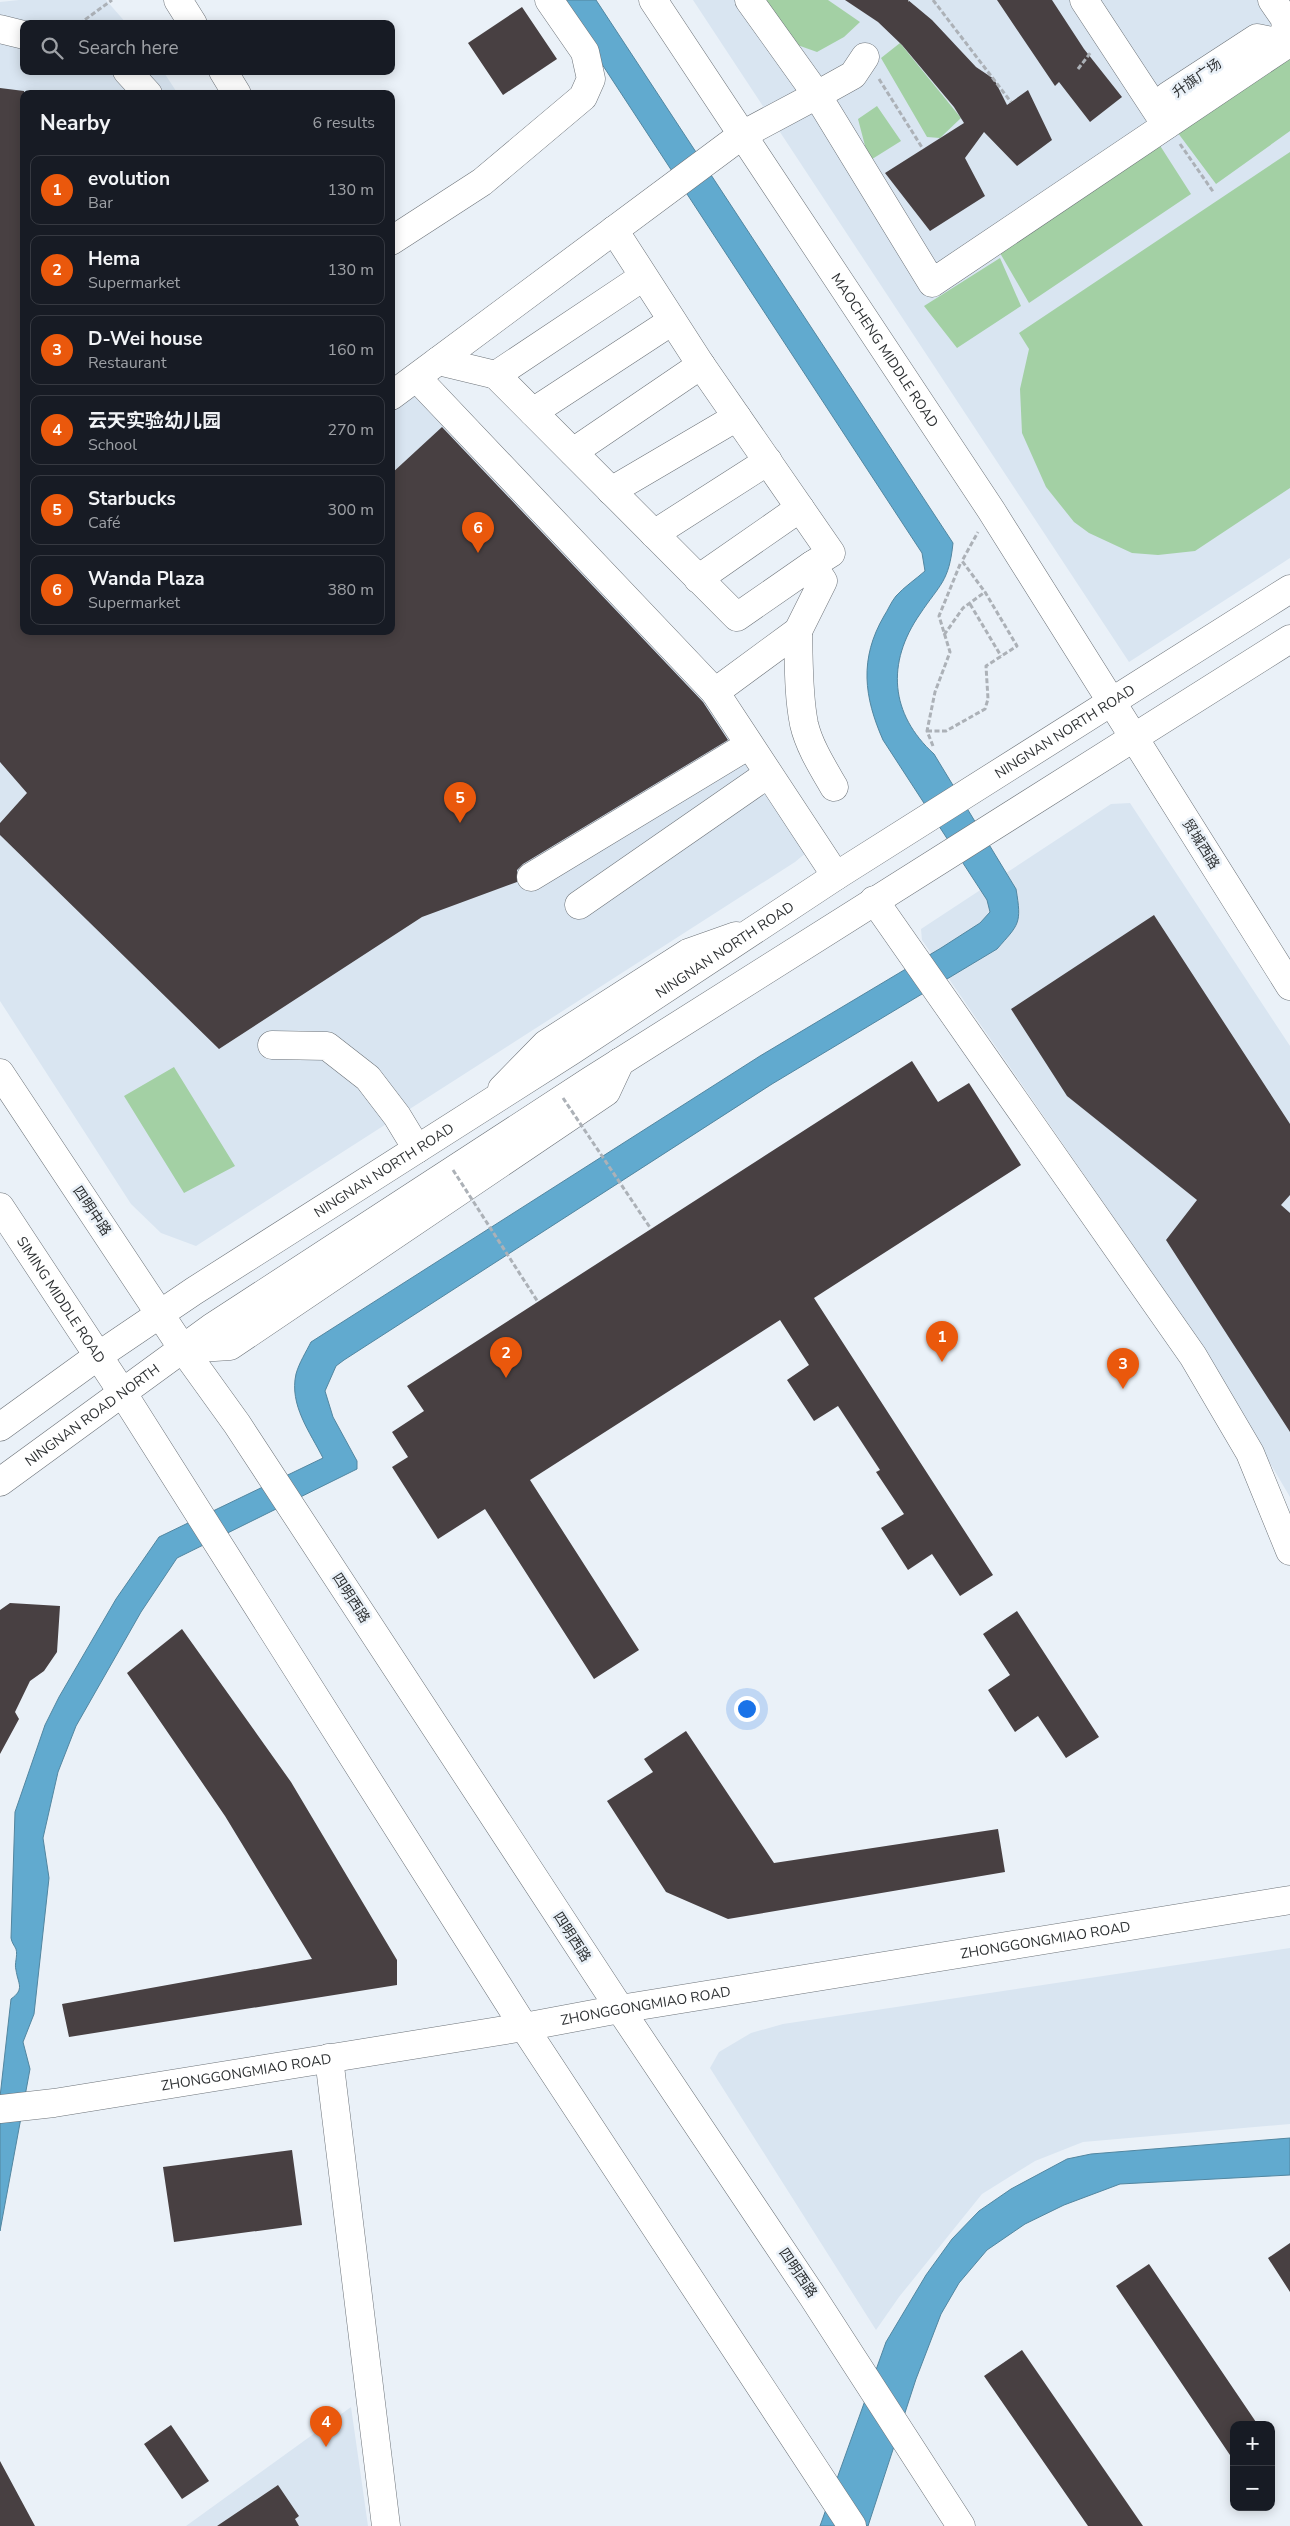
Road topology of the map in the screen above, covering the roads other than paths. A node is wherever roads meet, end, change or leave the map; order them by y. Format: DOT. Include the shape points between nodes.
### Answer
graph roads {
  1 [pos="178,0"];
  2 [pos="549,0"];
  3 [pos="653,0"];
  4 [pos="749,0"];
  5 [pos="1084,0"];
  6 [pos="1272,0"];
  7 [pos="190,20"];
  8 [pos="0,29"];
  9 [pos="20,34"];
  10 [pos="1288,43"];
  11 [pos="865,57"];
  12 [pos="131,75"];
  13 [pos="226,75"];
  14 [pos="144,90"];
  15 [pos="235,90"];
  16 [pos="817,95"];
  17 [pos="1166,125"];
  18 [pos="742,135"];
  19 [pos="614,230"];
  20 [pos="395,238"];
  21 [pos="643,277"];
  22 [pos="672,321"];
  23 [pos="438,361"];
  24 [pos="701,366"];
  25 [pos="496,376"];
  26 [pos="417,378"];
  27 [pos="395,393"];
  28 [pos="533,412"];
  29 [pos="737,417"];
  30 [pos="573,452"];
  31 [pos="768,462"];
  32 [pos="611,491"];
  33 [pos="800,508"];
  34 [pos="654,534"];
  35 [pos="812,565"];
  36 [pos="698,579"];
  37 [pos="1290,589"];
  38 [pos="798,631"];
  39 [pos="1290,639"];
  40 [pos="715,692"];
  41 [pos="1112,702"];
  42 [pos="1135,739"];
  43 [pos="749,745"];
  44 [pos="768,774"];
  45 [pos="834,787"];
  46 [pos="836,876"];
  47 [pos="532,877"];
  48 [pos="874,900"];
  49 [pos="579,905"];
  50 [pos="1290,986"];
  51 [pos="272,1045"];
  52 [pos="620,1062"];
  53 [pos="0,1072"];
  54 [pos="417,1149"];
  55 [pos="0,1207"];
  56 [pos="160,1314"];
  57 [pos="183,1348"];
  58 [pos="98,1356"];
  59 [pos="122,1392"];
  60 [pos="0,1427"];
  61 [pos="0,1482"];
  62 [pos="1290,1551"];
  63 [pos="1290,1900"];
  64 [pos="620,2009"];
  65 [pos="524,2027"];
  66 [pos="329,2058"];
  67 [pos="0,2109"];
  68 [pos="386,2526"];
  69 [pos="852,2526"];
  70 [pos="961,2526"];
  1 -- 7 [label="main road"];
  2 -- 20 [label="main road" via="585,52 591,79 582,97 482,182"];
  3 -- 18 [label="main road, MAOCHENG MIDDLE ROAD"];
  4 -- 16 [label="main road"];
  5 -- 17 [label="main road"];
  6 -- 10 [label="main road, 升旗广场" via="1285,19"];
  8 -- 9 [label="main road"];
  10 -- 17 [label="main road, 升旗广场" via="1257,38 1168,96"];
  11 -- 16 [label="main road" via="853,75"];
  12 -- 14 [label="main road"];
  13 -- 15 [label="main road"];
  16 -- 17 [label="main road" via="932,284"];
  16 -- 18 [label="main road"];
  18 -- 19 [label="main road"];
  18 -- 41 [label="main road, MAOCHENG MIDDLE ROAD" via="991,510"];
  19 -- 21 [label="main road"];
  19 -- 23 [label="main road"];
  21 -- 22 [label="main road"];
  21 -- 25 [label="main road"];
  22 -- 24 [label="main road"];
  22 -- 28 [label="main road"];
  23 -- 25 [label="main road"];
  23 -- 26 [label="main road"];
  24 -- 29 [label="main road"];
  24 -- 30 [label="main road"];
  25 -- 28 [label="main road"];
  26 -- 27 [label="main road"];
  26 -- 40 [label="main road"];
  28 -- 30 [label="main road"];
  29 -- 31 [label="main road"];
  29 -- 32 [label="main road"];
  30 -- 32 [label="main road"];
  31 -- 33 [label="main road"];
  31 -- 34 [label="main road"];
  32 -- 34 [label="main road"];
  33 -- 35 [label="main road" via="831,553"];
  33 -- 36 [label="main road"];
  34 -- 36 [label="main road"];
  35 -- 36 [label="main road" via="737,617"];
  35 -- 38 [label="main road" via="823,581"];
  37 -- 41 [label="main road, NINGNAN NORTH ROAD"];
  38 -- 40 [label="main road"];
  38 -- 45 [label="main road" via="804,725"];
  39 -- 42 [label="main road"];
  40 -- 43 [label="main road"];
  41 -- 42 [label="main road, 贸城西路"];
  41 -- 46 [label="main road, NINGNAN NORTH ROAD"];
  42 -- 48 [label="main road"];
  42 -- 50 [label="main road, 贸城西路"];
  43 -- 44 [label="main road"];
  43 -- 47 [label="main road"];
  44 -- 46 [label="main road"];
  44 -- 49 [label="main road"];
  46 -- 54 [label="main road, NINGNAN NORTH ROAD"];
  48 -- 52 [label="main road"];
  48 -- 62 [label="main road" via="1193,1356 1250,1453"];
  51 -- 54 [label="main road" via="327,1046 368,1078"];
  52 -- 57 [label="main road"];
  52 -- 57 [label="main road" via="606,1092 230,1346"];
  53 -- 56 [label="main road, 四明中路"];
  54 -- 56 [label="main road, NINGNAN NORTH ROAD"];
  55 -- 58 [label="main road, SIMING MIDDLE ROAD"];
  56 -- 57 [label="main road, 四明中路"];
  56 -- 58 [label="main road, NINGNAN NORTH ROAD"];
  57 -- 59 [label="main road, NINGNAN ROAD NORTH"];
  57 -- 64 [label="main road, 四明西路" via="237,1424"];
  58 -- 59 [label="main road, SIMING MIDDLE ROAD"];
  58 -- 60 [label="main road"];
  59 -- 61 [label="main road, NINGNAN ROAD NORTH"];
  59 -- 65 [label="main road"];
  63 -- 64 [label="main road, ZHONGGONGMIAO ROAD"];
  64 -- 65 [label="main road, ZHONGGONGMIAO ROAD"];
  64 -- 70 [label="main road, 四明西路" via="813,2296"];
  65 -- 66 [label="main road, ZHONGGONGMIAO ROAD"];
  65 -- 69 [label="main road"];
  66 -- 67 [label="main road, ZHONGGONGMIAO ROAD"];
  66 -- 68 [label="main road"];
}
